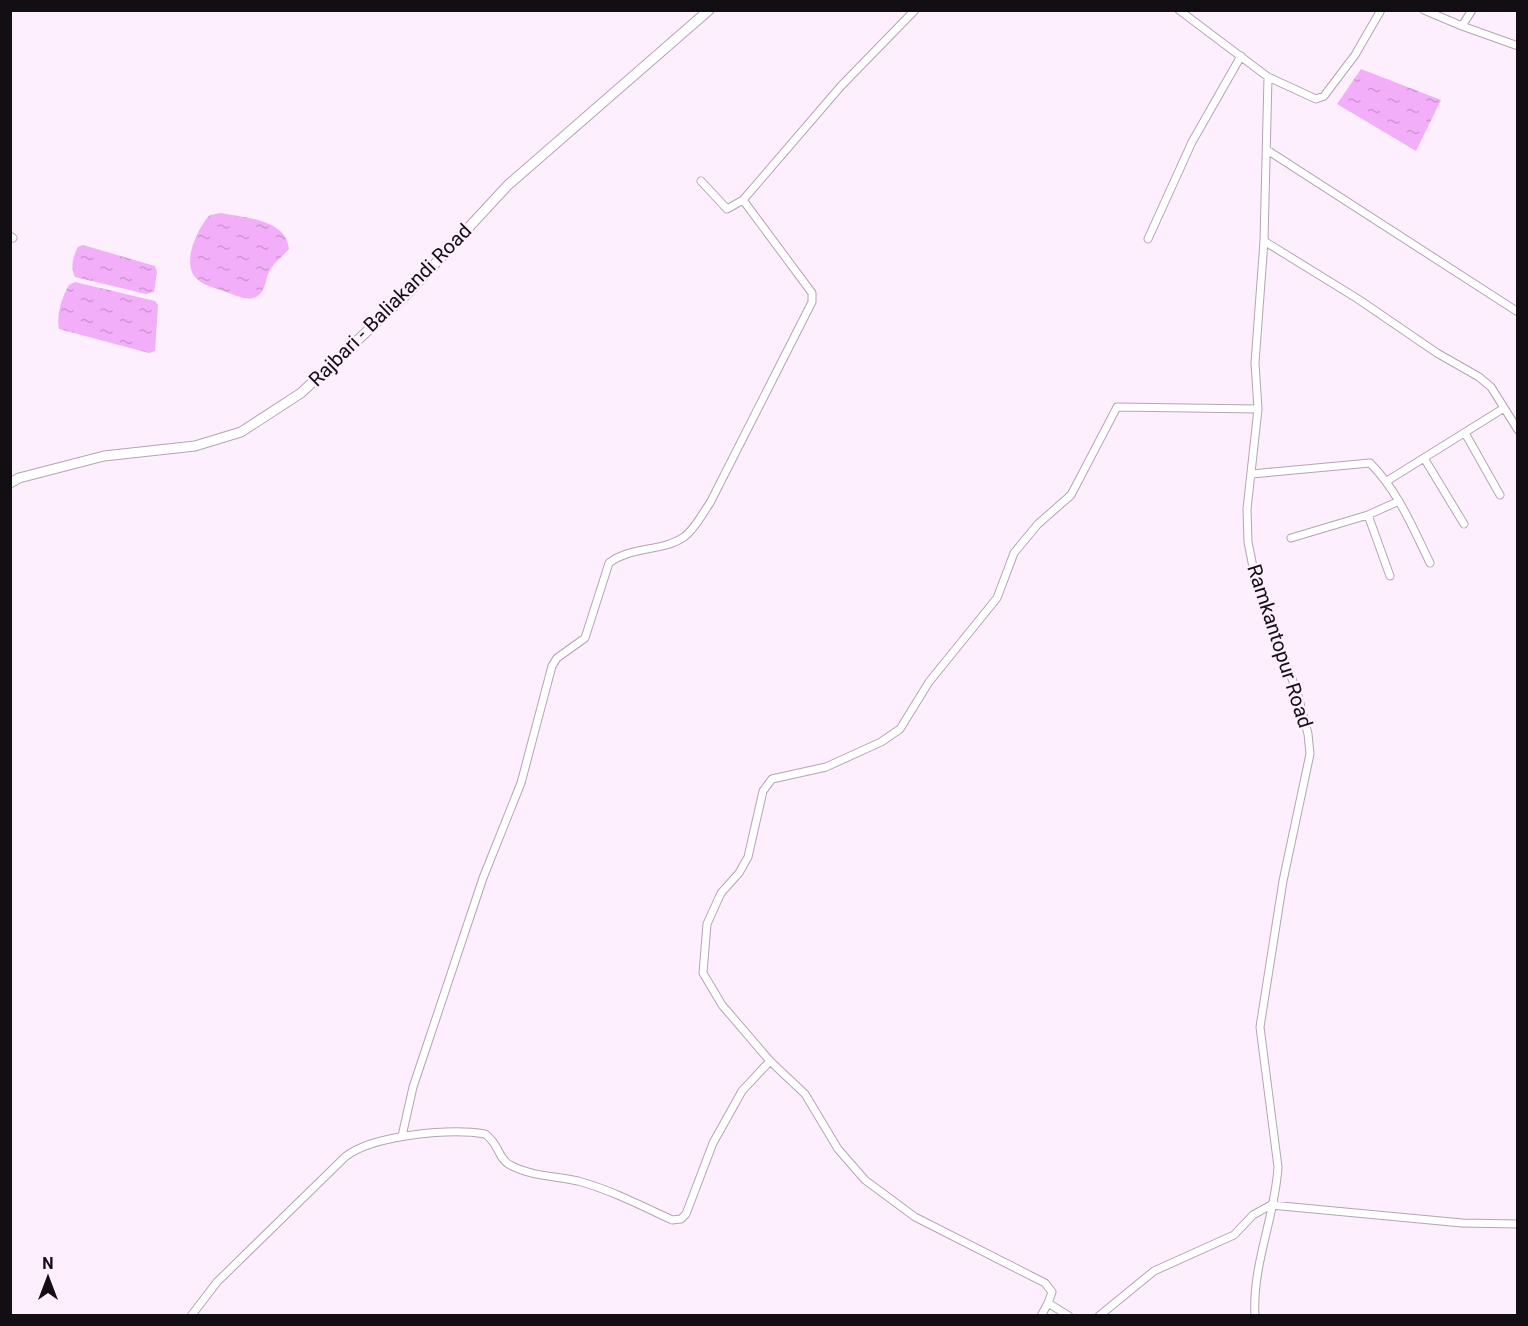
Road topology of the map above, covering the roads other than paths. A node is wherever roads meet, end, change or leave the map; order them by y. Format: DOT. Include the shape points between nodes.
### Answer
graph roads {
  1 [pos="709,10"];
  2 [pos="915,10"];
  3 [pos="1179,10"];
  4 [pos="1381,10"];
  5 [pos="1424,10"];
  6 [pos="1472,10"];
  7 [pos="1462,26"];
  8 [pos="1518,46"];
  9 [pos="1240,56"];
  10 [pos="1268,77"];
  11 [pos="1267,150"];
  12 [pos="701,181"];
  13 [pos="743,200"];
  14 [pos="1148,239"];
  15 [pos="1264,242"];
  16 [pos="1518,312"];
  17 [pos="1504,408"];
  18 [pos="1258,409"];
  19 [pos="1518,430"];
  20 [pos="1464,433"];
  21 [pos="1424,458"];
  22 [pos="1252,474"];
  23 [pos="1387,481"];
  24 [pos="10,483"];
  25 [pos="1500,495"];
  26 [pos="1399,501"];
  27 [pos="1368,515"];
  28 [pos="1464,524"];
  29 [pos="1291,538"];
  30 [pos="1430,563"];
  31 [pos="1390,576"];
  32 [pos="770,1061"];
  33 [pos="402,1136"];
  34 [pos="1271,1205"];
  35 [pos="1518,1224"];
  36 [pos="1048,1303"];
  37 [pos="191,1316"];
  38 [pos="1041,1316"];
  39 [pos="1069,1316"];
  40 [pos="1099,1316"];
  41 [pos="1255,1316"];
  1 -- 24 [label="main road, Rajbari - Baliakandi Road" via="508,185 408,293 301,393 240,432 207,443 104,456"];
  2 -- 13 [label="street" via="841,86"];
  3 -- 9 [label="street"];
  4 -- 10 [label="street" via="1355,55 1322,98"];
  5 -- 7 [label="street"];
  6 -- 7 [label="street"];
  7 -- 8 [label="street"];
  9 -- 10 [label="street"];
  9 -- 14 [label="street" via="1192,142"];
  10 -- 11 [label="street, Ramkantopur Road"];
  11 -- 15 [label="street, Ramkantopur Road"];
  11 -- 16 [label="street"];
  12 -- 13 [label="street" via="727,209"];
  13 -- 33 [label="street" via="812,293 812,302 710,503 677,541 624,554 609,562 585,638 556,658 552,666 521,783 483,878 412,1087"];
  15 -- 17 [label="street" via="1479,377 1491,387"];
  15 -- 18 [label="street, Ramkantopur Road" via="1255,363"];
  17 -- 19 [label="street"];
  17 -- 20 [label="street"];
  18 -- 22 [label="street, Ramkantopur Road"];
  18 -- 32 [label="street" via="1117,407 1071,495 1038,524 1014,553 997,598 929,682 900,729 826,767 772,779 766,785 748,856 721,893 707,924 703,973 722,1005"];
  20 -- 21 [label="street"];
  20 -- 25 [label="street"];
  21 -- 23 [label="street"];
  21 -- 28 [label="street"];
  22 -- 23 [label="street" via="1364,462 1370,463"];
  22 -- 34 [label="street, Ramkantopur Road" via="1247,520 1253,567 1298,696 1310,754 1283,881 1260,1027 1278,1167"];
  23 -- 26 [label="street"];
  26 -- 27 [label="street"];
  26 -- 30 [label="street"];
  27 -- 29 [label="street"];
  27 -- 31 [label="street"];
  32 -- 33 [label="street" via="737,1099 713,1143 681,1219 672,1220 579,1182 508,1164 495,1140 485,1134"];
  32 -- 36 [label="street" via="805,1094 838,1149 865,1180 915,1217 1045,1283 1052,1292"];
  33 -- 37 [label="street" via="354,1150 345,1157 217,1282"];
  34 -- 35 [label="street"];
  34 -- 40 [label="street" via="1253,1215 1234,1235 1154,1271"];
  34 -- 41 [label="street, Ramkantopur Road" via="1257,1271"];
  36 -- 38 [label="street"];
  36 -- 39 [label="street"];
}
